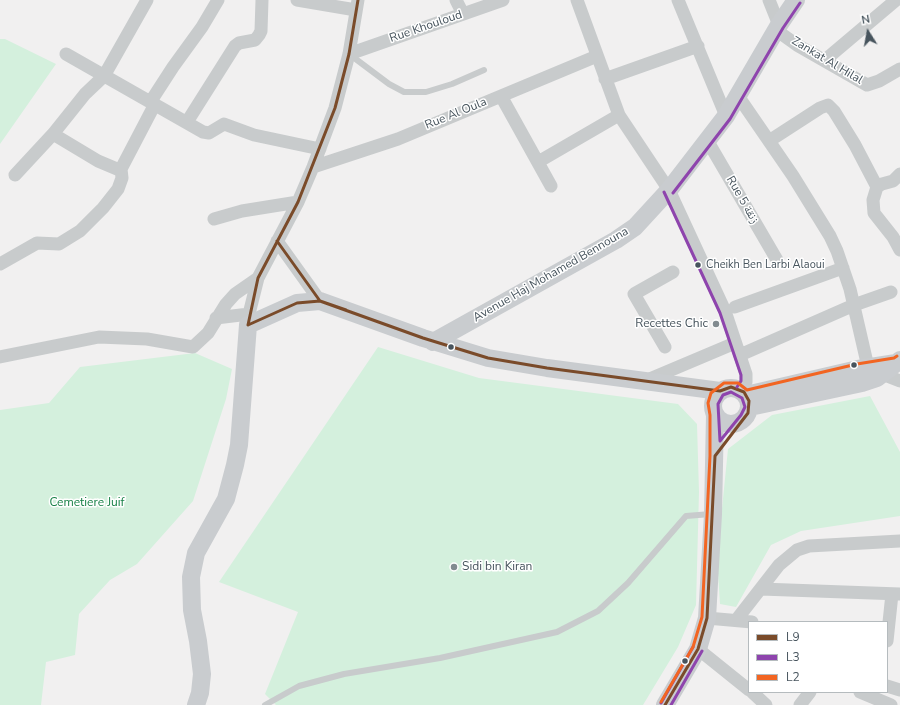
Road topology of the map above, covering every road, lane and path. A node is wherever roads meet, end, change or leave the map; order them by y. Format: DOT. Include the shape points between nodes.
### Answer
graph roads {
  1 [pos="147,0"];
  2 [pos="218,0"];
  3 [pos="262,0"];
  4 [pos="299,0"];
  5 [pos="456,0"];
  6 [pos="503,0"];
  7 [pos="577,0"];
  8 [pos="678,0"];
  9 [pos="769,0"];
  10 [pos="796,0"];
  11 [pos="896,0"];
  12 [pos="357,5"];
  13 [pos="463,14"];
  14 [pos="777,27"];
  15 [pos="698,46"];
  16 [pos="66,54"];
  17 [pos="349,54"];
  18 [pos="597,56"];
  19 [pos="825,60"];
  20 [pos="900,69"];
  21 [pos="484,70"];
  22 [pos="104,76"];
  23 [pos="605,79"];
  24 [pos="501,96"];
  25 [pos="738,96"];
  26 [pos="153,103"];
  27 [pos="619,115"];
  28 [pos="726,116"];
  29 [pos="187,122"];
  30 [pos="53,134"];
  31 [pos="707,140"];
  32 [pos="768,141"];
  33 [pos="320,149"];
  34 [pos="538,162"];
  35 [pos="313,166"];
  36 [pos="121,169"];
  37 [pos="15,175"];
  38 [pos="898,181"];
  39 [pos="551,186"];
  40 [pos="877,188"];
  41 [pos="669,190"];
  42 [pos="298,202"];
  43 [pos="214,220"];
  44 [pos="896,236"];
  45 [pos="277,241"];
  46 [pos="900,250"];
  47 [pos="777,260"];
  48 [pos="0,264"];
  49 [pos="843,268"];
  50 [pos="674,272"];
  51 [pos="258,278"];
  52 [pos="891,292"];
  53 [pos="320,301"];
  54 [pos="854,305"];
  55 [pos="735,307"];
  56 [pos="216,318"];
  57 [pos="248,320"];
  58 [pos="433,342"];
  59 [pos="735,343"];
  60 [pos="665,347"];
  61 [pos="740,355"];
  62 [pos="0,357"];
  63 [pos="885,366"];
  64 [pos="900,381"];
  65 [pos="643,382"];
  66 [pos="675,385"];
  67 [pos="720,391"];
  68 [pos="746,398"];
  69 [pos="714,412"];
  70 [pos="740,422"];
  71 [pos="715,456"];
  72 [pos="713,514"];
  73 [pos="900,541"];
  74 [pos="761,590"];
  75 [pos="896,594"];
  76 [pos="706,618"];
  77 [pos="737,619"];
  78 [pos="748,621"];
  79 [pos="888,636"];
  80 [pos="888,641"];
  81 [pos="900,642"];
  82 [pos="698,649"];
  83 [pos="888,686"];
  84 [pos="748,688"];
  85 [pos="900,690"];
  86 [pos="809,693"];
  87 [pos="862,693"];
  88 [pos="196,705"];
  89 [pos="264,705"];
  90 [pos="665,705"];
  91 [pos="800,705"];
  92 [pos="891,705"];
  1 -- 22 [label="street"];
  2 -- 26 [label="street" via="173,67"];
  3 -- 29 [label="street" via="259,35 255,40 235,46"];
  4 -- 12 [label="street"];
  5 -- 13 [label="street"];
  6 -- 13 [label="street, Rue Khouloud"];
  7 -- 18 [label="street"];
  8 -- 15 [label="street"];
  9 -- 14 [label="street"];
  10 -- 14 [label="street, Avenue Haj Mohamed Bennouna"];
  11 -- 19 [label="street"];
  12 -- 17 [label="street"];
  13 -- 17 [label="street, Rue Khouloud"];
  14 -- 19 [label="street, Zankat Al Hilal"];
  14 -- 25 [label="street, Avenue Haj Mohamed Bennouna"];
  15 -- 23 [label="street"];
  15 -- 28 [label="street"];
  16 -- 22 [label="street"];
  17 -- 21 [label="lane" via="388,84 404,92 426,92"];
  17 -- 33 [label="street" via="335,108"];
  18 -- 23 [label="street"];
  18 -- 24 [label="street, Rue Al Oula"];
  19 -- 20 [label="street, Zankat Al Hilal" via="871,85"];
  22 -- 26 [label="street"];
  22 -- 30 [label="street" via="74,106"];
  23 -- 27 [label="street"];
  24 -- 34 [label="street"];
  24 -- 35 [label="street, Rue Al Oula" via="398,139"];
  25 -- 28 [label="street, Avenue Haj Mohamed Bennouna"];
  25 -- 32 [label="street"];
  26 -- 29 [label="street"];
  26 -- 36 [label="street"];
  27 -- 34 [label="street"];
  27 -- 41 [label="street"];
  28 -- 31 [label="street, Avenue Haj Mohamed Bennouna"];
  29 -- 33 [label="street" via="203,132 210,133 224,124 254,135"];
  30 -- 36 [label="street" via="98,161"];
  30 -- 37 [label="street"];
  31 -- 41 [label="street, Avenue Haj Mohamed Bennouna"];
  31 -- 47 [label="street, Rue 5 زنقة"];
  32 -- 40 [label="street" via="828,105 850,138"];
  32 -- 49 [label="street" via="814,208 830,236"];
  33 -- 35 [label="street"];
  34 -- 39 [label="street"];
  35 -- 42 [label="street"];
  36 -- 48 [label="street" via="122,178 118,188 103,208 80,231 59,244 35,244"];
  38 -- 40 [label="street" via="882,184"];
  40 -- 44 [label="street" via="873,200 874,212"];
  41 -- 58 [label="street, Avenue Haj Mohamed Bennouna" via="625,235"];
  41 -- 59 [label="street" via="719,297"];
  42 -- 43 [label="street" via="242,211"];
  42 -- 45 [label="street"];
  44 -- 46 [label="street"];
  45 -- 51 [label="street"];
  45 -- 53 [label="street"];
  49 -- 54 [label="street"];
  49 -- 55 [label="street"];
  50 -- 60 [label="street" via="634,294"];
  51 -- 56 [label="street" via="235,294"];
  51 -- 57 [label="street"];
  52 -- 54 [label="street"];
  53 -- 57 [label="street" via="297,303"];
  53 -- 58 [label="street"];
  54 -- 61 [label="street"];
  54 -- 63 [label="street"];
  56 -- 57 [label="street"];
  56 -- 62 [label="street" via="201,342 192,348 147,339 99,337"];
  57 -- 88 [label="street" via="239,446 235,465 226,499 196,553 191,577 192,610 202,674"];
  58 -- 65 [label="street" via="488,358"];
  59 -- 61 [label="street"];
  59 -- 65 [label="street"];
  61 -- 68 [label="street" via="746,375"];
  63 -- 64 [label="street"];
  63 -- 68 [label="street" via="862,383"];
  65 -- 66 [label="street"];
  66 -- 67 [label="street"];
  66 -- 69 [label="street"];
  67 -- 68 [label="street" via="731,387"];
  67 -- 69 [label="street" via="713,403"];
  68 -- 70 [label="street" via="745,418"];
  69 -- 70 [label="street" via="726,424"];
  69 -- 71 [label="street"];
  70 -- 71 [label="street"];
  71 -- 72 [label="street"];
  72 -- 76 [label="street"];
  72 -- 89 [label="lane" via="686,516 628,584 598,611 557,632 440,658 344,674 300,686"];
  73 -- 74 [label="street" via="803,548 789,555"];
  74 -- 75 [label="street"];
  74 -- 77 [label="street"];
  75 -- 79 [label="street"];
  76 -- 77 [label="street"];
  76 -- 82 [label="street"];
  77 -- 78 [label="street"];
  80 -- 81 [label="street"];
  82 -- 84 [label="street"];
  82 -- 90 [label="street"];
  83 -- 85 [label="street"];
  86 -- 91 [label="street"];
  87 -- 92 [label="street"];
}
